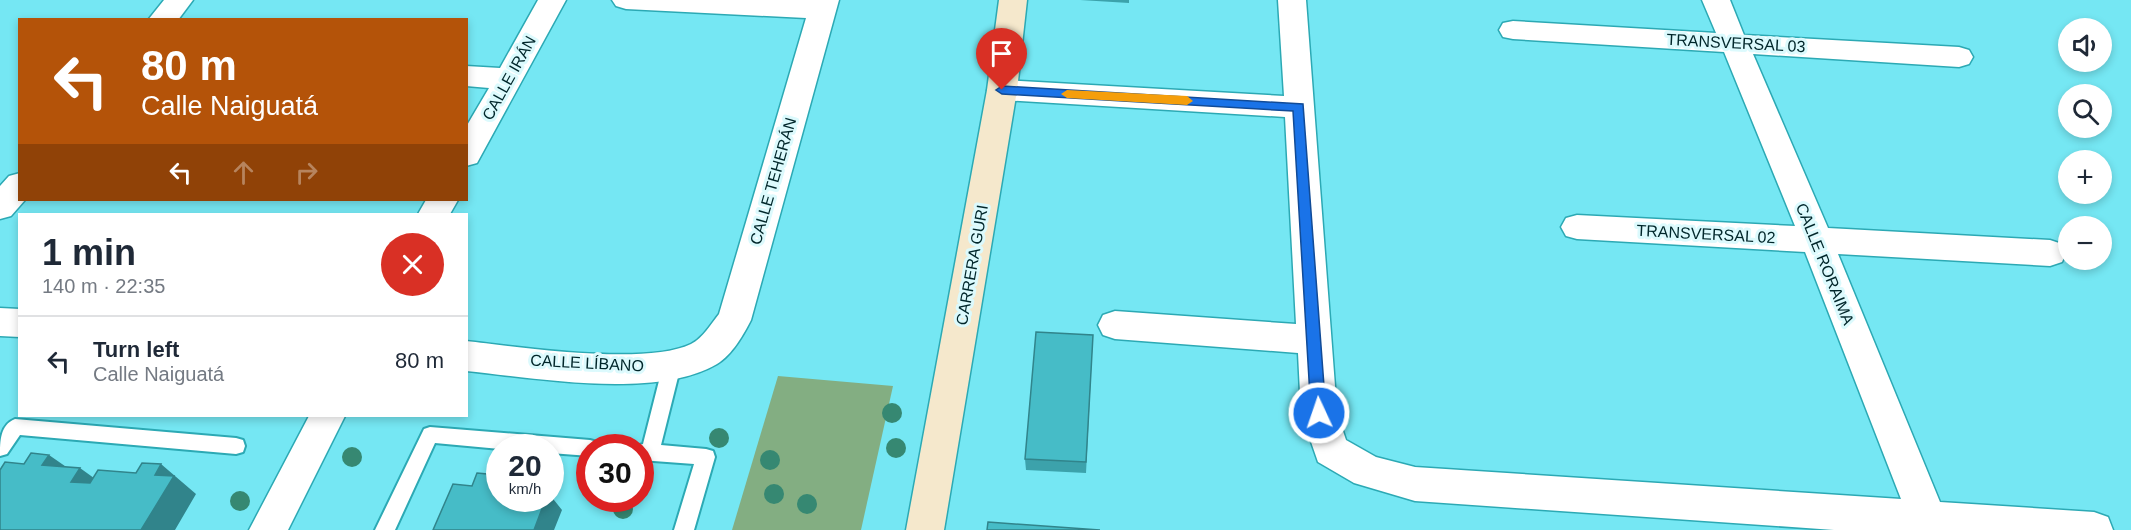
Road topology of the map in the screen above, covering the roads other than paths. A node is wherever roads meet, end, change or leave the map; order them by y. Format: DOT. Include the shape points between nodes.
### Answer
graph roads {
  1 [pos="179,0"];
  2 [pos="552,0"];
  3 [pos="626,0"];
  4 [pos="1013,0"];
  5 [pos="1292,0"];
  6 [pos="1716,0"];
  7 [pos="823,5"];
  8 [pos="164,18"];
  9 [pos="1513,30"];
  10 [pos="1735,43"];
  11 [pos="1959,57"];
  12 [pos="468,76"];
  13 [pos="508,79"];
  14 [pos="1002,90"];
  15 [pos="1299,107"];
  16 [pos="468,151"];
  17 [pos="0,178"];
  18 [pos="18,180"];
  19 [pos="18,186"];
  20 [pos="0,207"];
  21 [pos="1577,227"];
  22 [pos="1816,239"];
  23 [pos="2050,253"];
  24 [pos="0,322"];
  25 [pos="18,323"];
  26 [pos="1115,325"];
  27 [pos="1315,340"];
  28 [pos="705,354"];
  29 [pos="468,356"];
  30 [pos="672,365"];
  31 [pos="326,417"];
  32 [pos="7,427"];
  33 [pos="651,434"];
  34 [pos="236,446"];
  35 [pos="576,447"];
  36 [pos="0,448"];
  37 [pos="654,453"];
  38 [pos="1930,524"];
  39 [pos="268,530"];
  40 [pos="385,530"];
  41 [pos="684,530"];
  42 [pos="925,530"];
  43 [pos="2094,530"];
  1 -- 8 [label="street"];
  2 -- 13 [label="street, CALLE IRÁN"];
  3 -- 7 [label="street"];
  4 -- 14 [label="street, CARRERA GURI"];
  5 -- 15 [label="street"];
  6 -- 10 [label="street, CALLE RORAIMA"];
  7 -- 28 [label="street, CALLE TEHERÁN" via="734,320"];
  9 -- 10 [label="street, TRANSVERSAL 03"];
  10 -- 11 [label="street, TRANSVERSAL 03"];
  10 -- 22 [label="street, CALLE RORAIMA"];
  12 -- 13 [label="street"];
  13 -- 16 [label="street, CALLE IRÁN"];
  14 -- 15 [label="street"];
  14 -- 42 [label="street, CARRERA GURI"];
  15 -- 27 [label="street"];
  17 -- 18 [label="street"];
  19 -- 20 [label="street"];
  21 -- 22 [label="street, TRANSVERSAL 02"];
  22 -- 23 [label="street, TRANSVERSAL 02"];
  22 -- 38 [label="street, CALLE RORAIMA"];
  24 -- 25 [label="street"];
  26 -- 27 [label="street"];
  27 -- 38 [label="street" via="1319,413 1331,450 1367,471 1415,484"];
  28 -- 30 [label="street, CALLE LÍBANO"];
  29 -- 30 [label="street, CALLE LÍBANO" via="626,369"];
  30 -- 33 [label="lane"];
  31 -- 39 [label="street"];
  32 -- 34 [label="lane"];
  32 -- 36 [label="lane"];
  35 -- 40 [label="lane" via="430,435"];
  37 -- 41 [label="lane" via="706,457"];
  38 -- 43 [label="street"];
}
